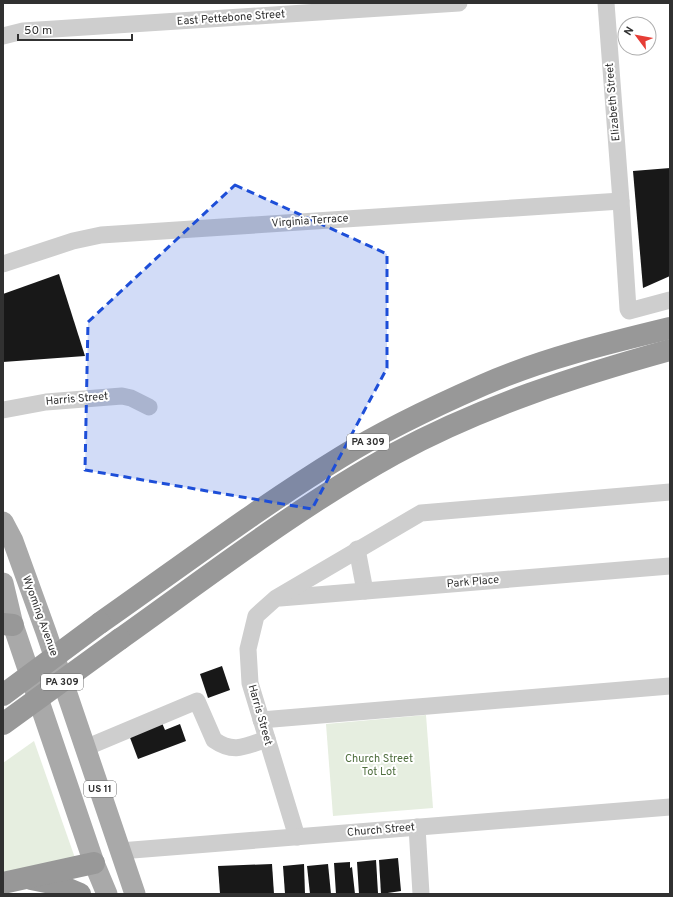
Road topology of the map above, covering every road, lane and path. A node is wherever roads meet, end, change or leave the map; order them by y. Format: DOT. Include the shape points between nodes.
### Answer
graph roads {
  1 [pos="459,3"];
  2 [pos="606,3"];
  3 [pos="3,36"];
  4 [pos="622,200"];
  5 [pos="3,264"];
  6 [pos="670,300"];
  7 [pos="670,328"];
  8 [pos="670,350"];
  9 [pos="149,407"];
  10 [pos="3,410"];
  11 [pos="670,492"];
  12 [pos="3,522"];
  13 [pos="357,549"];
  14 [pos="670,566"];
  15 [pos="3,583"];
  16 [pos="365,591"];
  17 [pos="276,598"];
  18 [pos="8,624"];
  19 [pos="46,632"];
  20 [pos="670,686"];
  21 [pos="3,695"];
  22 [pos="261,720"];
  23 [pos="3,724"];
  24 [pos="267,739"];
  25 [pos="85,748"];
  26 [pos="670,808"];
  27 [pos="417,827"];
  28 [pos="297,837"];
  29 [pos="120,851"];
  30 [pos="94,863"];
  31 [pos="24,878"];
  32 [pos="3,883"];
  33 [pos="80,894"];
  34 [pos="107,894"];
  35 [pos="135,894"];
  36 [pos="421,894"];
  1 -- 3 [label="street, East Pettebone Street" via="23,31"];
  2 -- 4 [label="street, Elizabeth Street"];
  4 -- 5 [label="street, Virginia Terrace" via="101,235 73,241"];
  4 -- 6 [label="street, Elizabeth Street" via="628,310"];
  7 -- 21 [label="highway, PA 309, bridge" via="555,359 485,384 406,421 343,456 272,502"];
  8 -- 23 [label="highway, PA 309, bridge" via="606,368 487,410 395,454 325,496 246,549"];
  9 -- 10 [label="street, Harris Street" via="122,396 46,402"];
  11 -- 13 [label="street, Harris Street" via="421,513"];
  12 -- 19 [label="main road, Wyoming Avenue / US 11" via="13,541"];
  13 -- 16 [label="street"];
  13 -- 17 [label="street, Harris Street"];
  14 -- 16 [label="street, Park Place"];
  15 -- 18 [label="main road, US 11"];
  16 -- 17 [label="street, Park Place"];
  17 -- 22 [label="street, Harris Street" via="256,616 248,649 250,683"];
  18 -- 19 [label="main road"];
  18 -- 30 [label="main road, US 11"];
  19 -- 25 [label="main road, Wyoming Avenue / US 11"];
  20 -- 22 [label="street"];
  22 -- 24 [label="street, Harris Street"];
  24 -- 25 [label="street" via="240,749 219,744 214,740 197,702"];
  24 -- 28 [label="street, Harris Street"];
  25 -- 29 [label="main road, Wyoming Avenue / US 11"];
  26 -- 27 [label="street, Church Street"];
  27 -- 28 [label="street, Church Street"];
  27 -- 36 [label="street"];
  28 -- 29 [label="street, Church Street"];
  29 -- 30 [label="main road, Church Street"];
  29 -- 35 [label="main road, Wyoming Avenue / US 11"];
  30 -- 31 [label="highway"];
  30 -- 34 [label="main road, US 11"];
  31 -- 32 [label="highway"];
  31 -- 33 [label="highway" via="56,884"];
}
